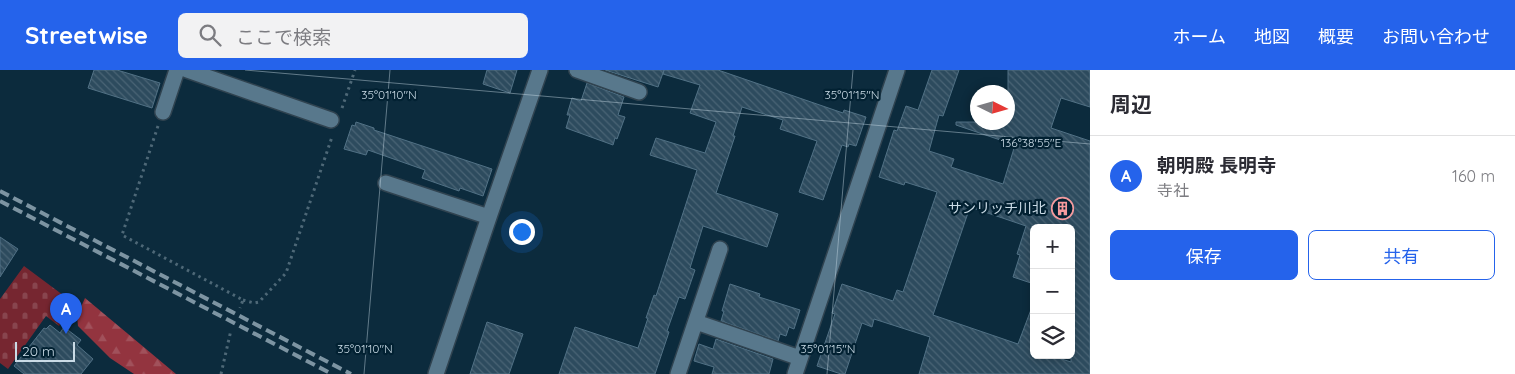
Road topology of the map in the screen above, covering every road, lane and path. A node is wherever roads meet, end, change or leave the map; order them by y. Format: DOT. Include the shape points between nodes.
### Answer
graph roads {
  1 [pos="177,70"];
  2 [pos="187,70"];
  3 [pos="355,70"];
  4 [pos="540,70"];
  5 [pos="577,70"];
  6 [pos="897,70"];
  7 [pos="639,92"];
  8 [pos="163,112"];
  9 [pos="334,124"];
  10 [pos="386,183"];
  11 [pos="489,217"];
  12 [pos="720,249"];
  13 [pos="243,300"];
  14 [pos="240,308"];
  15 [pos="696,322"];
  16 [pos="231,330"];
  17 [pos="800,358"];
  18 [pos="221,374"];
  19 [pos="436,374"];
  20 [pos="678,374"];
  21 [pos="795,374"];
  1 -- 8 [label="street"];
  2 -- 9 [label="street"];
  3 -- 9 [label="path"];
  4 -- 11 [label="street"];
  5 -- 7 [label="street"];
  6 -- 17 [label="street"];
  8 -- 13 [label="path" via="122,236"];
  9 -- 13 [label="path" via="286,273 259,302"];
  10 -- 11 [label="street"];
  11 -- 19 [label="street"];
  12 -- 15 [label="street"];
  13 -- 14 [label="path"];
  15 -- 17 [label="street"];
  15 -- 20 [label="street"];
  16 -- 18 [label="path"];
  17 -- 21 [label="street"];
}
